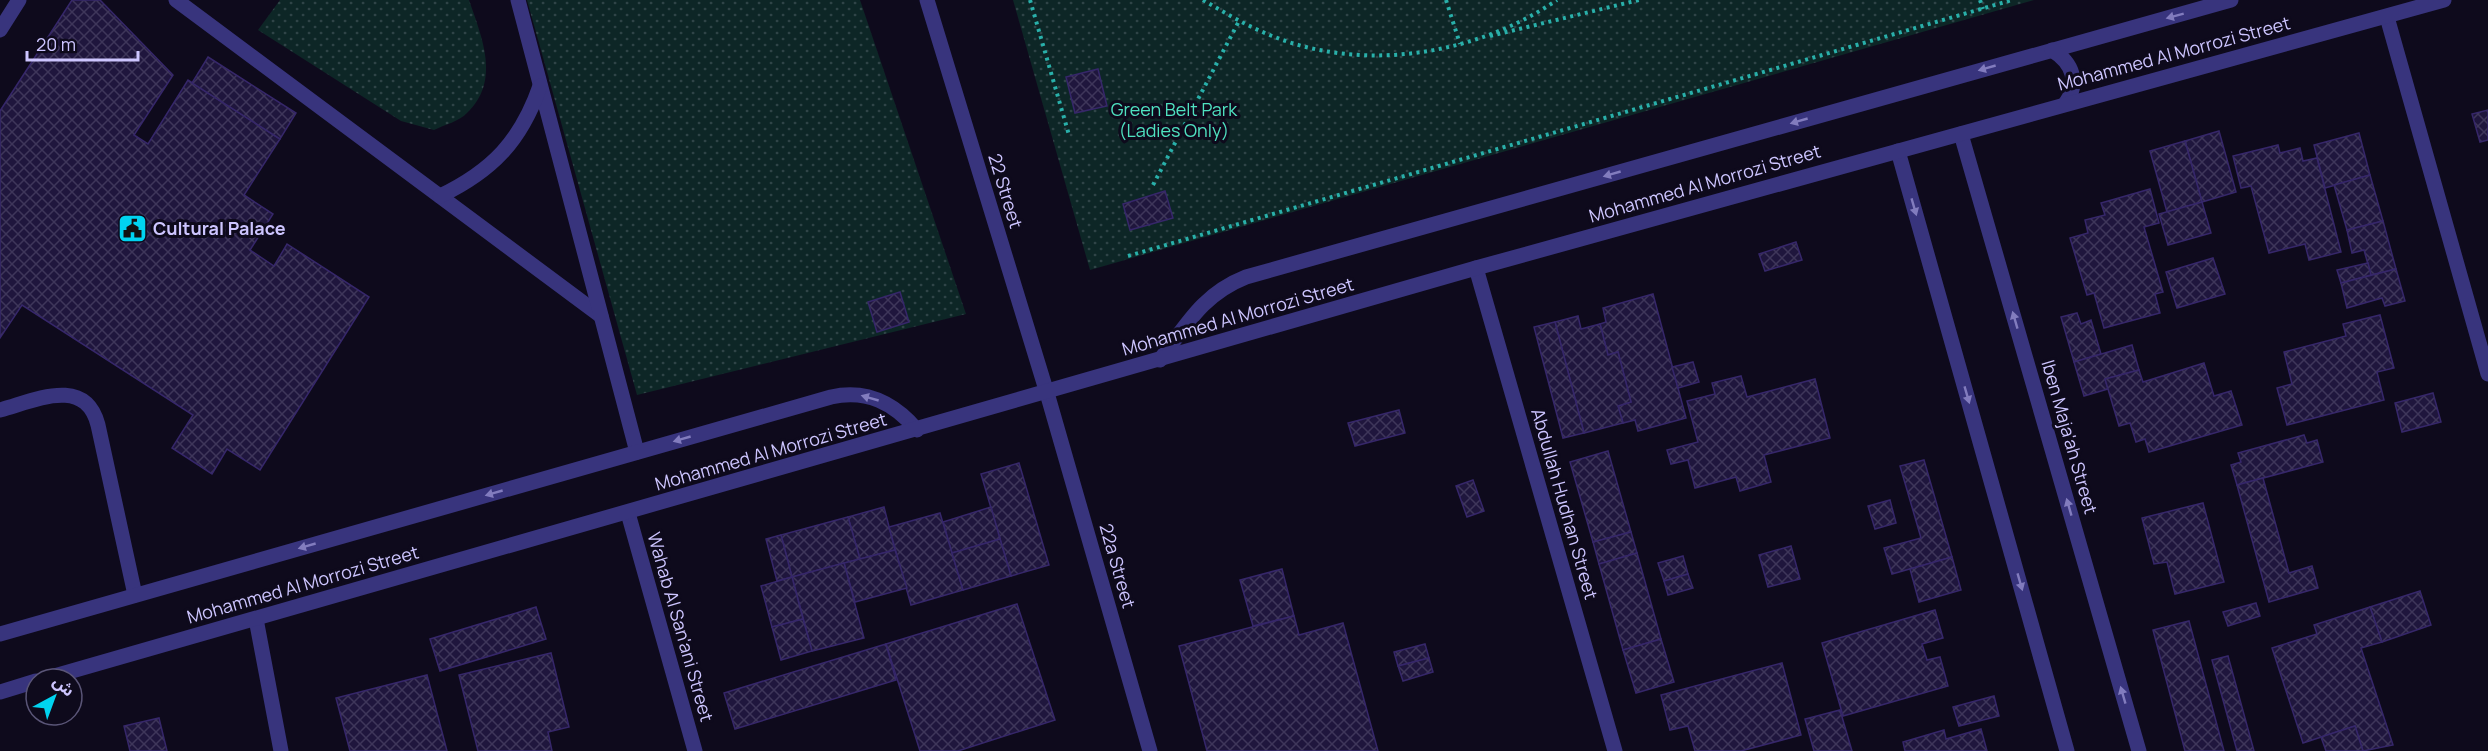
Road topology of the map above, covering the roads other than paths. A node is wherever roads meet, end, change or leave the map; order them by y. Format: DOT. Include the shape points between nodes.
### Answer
graph roads {
  1 [pos="19,0"];
  2 [pos="176,0"];
  3 [pos="518,0"];
  4 [pos="927,0"];
  5 [pos="2231,0"];
  6 [pos="2444,0"];
  7 [pos="2387,16"];
  8 [pos="0,30"];
  9 [pos="2052,50"];
  10 [pos="540,86"];
  11 [pos="2065,104"];
  12 [pos="1961,134"];
  13 [pos="1898,151"];
  14 [pos="440,196"];
  15 [pos="1476,268"];
  16 [pos="601,316"];
  17 [pos="1160,360"];
  18 [pos="2488,374"];
  19 [pos="1047,393"];
  20 [pos="0,410"];
  21 [pos="917,430"];
  22 [pos="638,452"];
  23 [pos="628,513"];
  24 [pos="135,595"];
  25 [pos="256,619"];
  26 [pos="0,634"];
  27 [pos="84,668"];
  28 [pos="24,685"];
  29 [pos="0,692"];
  30 [pos="281,751"];
  31 [pos="695,751"];
  32 [pos="1150,751"];
  33 [pos="1615,751"];
  34 [pos="2067,751"];
  35 [pos="2139,751"];
  1 -- 8 [label="street"];
  2 -- 14 [label="street"];
  3 -- 10 [label="street"];
  4 -- 19 [label="street, 22 Street"];
  5 -- 9 [label="street, one-way"];
  6 -- 7 [label="street, Mohammed Al Morrozi Street"];
  7 -- 11 [label="street, Mohammed Al Morrozi Street"];
  7 -- 18 [label="street"];
  9 -- 11 [label="street" via="2069,63 2073,74 2071,96"];
  9 -- 17 [label="street, one-way" via="1245,277 1227,284 1205,302"];
  10 -- 14 [label="street" via="527,118 503,153 484,171"];
  10 -- 16 [label="street"];
  11 -- 12 [label="street, Mohammed Al Morrozi Street"];
  12 -- 13 [label="street, Mohammed Al Morrozi Street"];
  35 -- 12 [label="street, Iben Maja'ah Street, one-way"];
  13 -- 15 [label="street, Mohammed Al Morrozi Street"];
  13 -- 34 [label="street, one-way"];
  14 -- 16 [label="street"];
  15 -- 17 [label="street, Mohammed Al Morrozi Street"];
  15 -- 33 [label="street, Abdullah Hudhan Street"];
  16 -- 22 [label="street"];
  17 -- 19 [label="street, Mohammed Al Morrozi Street"];
  19 -- 21 [label="street, Mohammed Al Morrozi Street"];
  19 -- 32 [label="street, 22a Street"];
  20 -- 24 [label="street" via="64,394 90,406 98,425"];
  21 -- 22 [label="street, one-way" via="888,404 844,394"];
  21 -- 23 [label="street, Mohammed Al Morrozi Street"];
  22 -- 24 [label="street, one-way"];
  23 -- 25 [label="street, Mohammed Al Morrozi Street"];
  23 -- 31 [label="street, Wahab Al San'ani Street"];
  24 -- 26 [label="street"];
  25 -- 27 [label="street, Mohammed Al Morrozi Street"];
  25 -- 30 [label="street"];
  28 -- 29 [label="street"];
}
